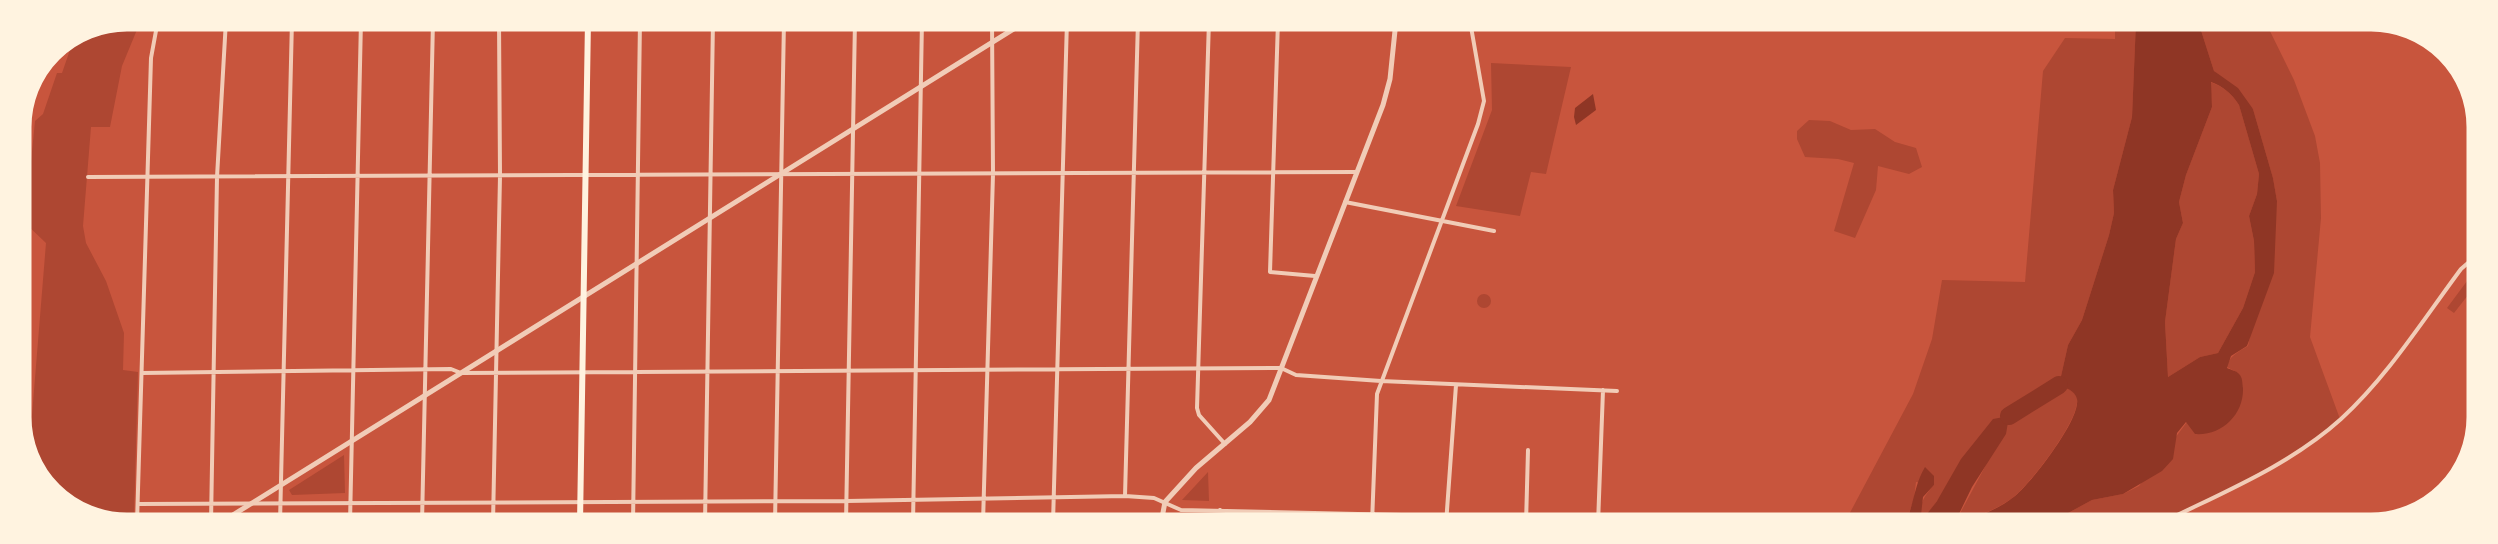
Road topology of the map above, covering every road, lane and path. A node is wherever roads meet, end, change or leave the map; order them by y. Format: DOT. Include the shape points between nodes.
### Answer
graph roads {
  1 [pos="156,30"];
  2 [pos="225,30"];
  3 [pos="292,30"];
  4 [pos="361,30"];
  5 [pos="433,30"];
  6 [pos="499,30"];
  7 [pos="588,30"];
  8 [pos="640,30"];
  9 [pos="713,30"];
  10 [pos="784,30"];
  11 [pos="855,30"];
  12 [pos="922,30"];
  13 [pos="993,30"];
  14 [pos="1014,30"];
  15 [pos="1067,30"];
  16 [pos="1138,30"];
  17 [pos="1209,30"];
  18 [pos="1278,30"];
  19 [pos="1395,30"];
  20 [pos="1472,30"];
  21 [pos="992,45"];
  22 [pos="920,89"];
  23 [pos="854,131"];
  24 [pos="1204,172"];
  25 [pos="1273,172"];
  26 [pos="1357,172"];
  27 [pos="920,173"];
  28 [pos="1133,173"];
  29 [pos="710,174"];
  30 [pos="782,174"];
  31 [pos="854,174"];
  32 [pos="993,174"];
  33 [pos="1064,174"];
  34 [pos="430,175"];
  35 [pos="586,175"];
  36 [pos="147,176"];
  37 [pos="288,176"];
  38 [pos="358,176"];
  39 [pos="500,176"];
  40 [pos="636,176"];
  41 [pos="88,177"];
  42 [pos="217,177"];
  43 [pos="1344,202"];
  44 [pos="710,216"];
  45 [pos="1440,220"];
  46 [pos="1494,231"];
  47 [pos="2468,263"];
  48 [pos="635,265"];
  49 [pos="1315,276"];
  50 [pos="585,297"];
  51 [pos="495,352"];
  52 [pos="987,368"];
  53 [pos="1197,368"];
  54 [pos="1281,368"];
  55 [pos="848,369"];
  56 [pos="1129,369"];
  57 [pos="425,370"];
  58 [pos="583,370"];
  59 [pos="778,370"];
  60 [pos="916,370"];
  61 [pos="1057,370"];
  62 [pos="354,371"];
  63 [pos="637,371"];
  64 [pos="707,371"];
  65 [pos="495,372"];
  66 [pos="142,373"];
  67 [pos="213,373"];
  68 [pos="284,373"];
  69 [pos="461,373"];
  70 [pos="1381,381"];
  71 [pos="1456,385"];
  72 [pos="1603,390"];
  73 [pos="1617,391"];
  74 [pos="425,394"];
  75 [pos="353,440"];
  76 [pos="1225,444"];
  77 [pos="1528,450"];
  78 [pos="281,484"];
  79 [pos="1125,496"];
  80 [pos="1054,497"];
  81 [pos="983,498"];
  82 [pos="914,499"];
  83 [pos="494,500"];
  84 [pos="776,500"];
  85 [pos="580,501"];
  86 [pos="633,501"];
  87 [pos="705,501"];
  88 [pos="847,501"];
  89 [pos="211,502"];
  90 [pos="281,502"];
  91 [pos="423,502"];
  92 [pos="1165,502"];
  93 [pos="351,503"];
  94 [pos="138,504"];
  95 [pos="247,505"];
  96 [pos="1220,510"];
  97 [pos="1296,513"];
  98 [pos="137,514"];
  99 [pos="211,514"];
  100 [pos="234,514"];
  101 [pos="280,514"];
  102 [pos="351,514"];
  103 [pos="422,514"];
  104 [pos="494,514"];
  105 [pos="580,514"];
  106 [pos="633,514"];
  107 [pos="705,514"];
  108 [pos="775,514"];
  109 [pos="846,514"];
  110 [pos="913,514"];
  111 [pos="983,514"];
  112 [pos="1053,514"];
  113 [pos="1163,514"];
  114 [pos="1220,514"];
  115 [pos="1372,514"];
  116 [pos="1446,514"];
  117 [pos="1526,514"];
  118 [pos="1598,514"];
  119 [pos="2178,514"];
  1 -- 36 [label="street" via="151,58"];
  2 -- 42 [label="street"];
  3 -- 37 [label="street"];
  4 -- 38 [label="street"];
  5 -- 34 [label="street"];
  6 -- 39 [label="street"];
  7 -- 35 [label="main road"];
  8 -- 40 [label="street"];
  9 -- 29 [label="street"];
  10 -- 30 [label="street"];
  11 -- 23 [label="street"];
  12 -- 22 [label="street"];
  13 -- 21 [label="street"];
  14 -- 21 [label="street"];
  15 -- 33 [label="street"];
  16 -- 28 [label="street"];
  17 -- 24 [label="street"];
  18 -- 25 [label="street"];
  19 -- 26 [label="street" via="1390,79"];
  20 -- 45 [label="street" via="1484,101"];
  21 -- 22 [label="street"];
  21 -- 32 [label="street"];
  22 -- 23 [label="street"];
  22 -- 27 [label="street"];
  23 -- 30 [label="street"];
  23 -- 31 [label="street"];
  24 -- 25 [label="street"];
  24 -- 28 [label="street"];
  24 -- 53 [label="street"];
  25 -- 26 [label="street"];
  25 -- 49 [label="street" via="1270,272"];
  26 -- 43 [label="street"];
  27 -- 31 [label="street"];
  27 -- 32 [label="street"];
  27 -- 60 [label="street"];
  28 -- 33 [label="street"];
  28 -- 56 [label="street"];
  29 -- 30 [label="street"];
  29 -- 40 [label="street"];
  29 -- 44 [label="street"];
  30 -- 31 [label="street"];
  30 -- 44 [label="street"];
  30 -- 59 [label="street"];
  31 -- 55 [label="street"];
  32 -- 33 [label="street"];
  32 -- 52 [label="street"];
  33 -- 61 [label="street"];
  34 -- 38 [label="street"];
  34 -- 39 [label="street"];
  34 -- 57 [label="street"];
  35 -- 39 [label="street"];
  35 -- 40 [label="street"];
  35 -- 50 [label="main road"];
  36 -- 41 [label="street"];
  36 -- 42 [label="street"];
  36 -- 66 [label="street"];
  37 -- 38 [label="street"];
  37 -- 42 [label="street"];
  37 -- 68 [label="street"];
  38 -- 62 [label="street"];
  39 -- 51 [label="street"];
  40 -- 48 [label="street"];
  42 -- 67 [label="street"];
  43 -- 45 [label="street"];
  43 -- 49 [label="street"];
  44 -- 48 [label="street"];
  44 -- 64 [label="street"];
  45 -- 46 [label="street"];
  45 -- 70 [label="street"];
  47 -- 119 [label="street" via="2374,385 2340,419 2299,451"];
  48 -- 50 [label="street"];
  48 -- 63 [label="street"];
  49 -- 54 [label="street"];
  50 -- 51 [label="street"];
  50 -- 58 [label="main road"];
  51 -- 65 [label="street"];
  51 -- 69 [label="street"];
  52 -- 60 [label="street"];
  52 -- 61 [label="street"];
  52 -- 81 [label="street"];
  53 -- 54 [label="street"];
  53 -- 56 [label="street"];
  53 -- 76 [label="street" via="1198,415"];
  54 -- 70 [label="street" via="1296,375"];
  54 -- 76 [label="street" via="1269,400"];
  55 -- 59 [label="street"];
  55 -- 60 [label="street"];
  55 -- 88 [label="street"];
  56 -- 61 [label="street"];
  56 -- 79 [label="street"];
  57 -- 62 [label="street"];
  57 -- 69 [label="street" via="451,369"];
  57 -- 74 [label="street"];
  58 -- 63 [label="street"];
  58 -- 65 [label="street"];
  58 -- 85 [label="main road"];
  59 -- 64 [label="street"];
  59 -- 84 [label="street"];
  60 -- 82 [label="street"];
  61 -- 80 [label="street"];
  62 -- 68 [label="street"];
  62 -- 75 [label="street"];
  63 -- 64 [label="street"];
  63 -- 86 [label="street"];
  64 -- 87 [label="street"];
  65 -- 69 [label="street"];
  65 -- 83 [label="street"];
  66 -- 67 [label="street"];
  66 -- 94 [label="street"];
  67 -- 68 [label="street"];
  67 -- 89 [label="street"];
  68 -- 78 [label="street"];
  69 -- 74 [label="street"];
  70 -- 71 [label="street"];
  70 -- 115 [label="street" via="1377,393"];
  71 -- 72 [label="street"];
  71 -- 116 [label="street"];
  72 -- 73 [label="street"];
  72 -- 118 [label="street"];
  74 -- 75 [label="street"];
  74 -- 91 [label="street"];
  75 -- 78 [label="street"];
  75 -- 93 [label="street"];
  76 -- 92 [label="street"];
  77 -- 117 [label="street"];
  78 -- 90 [label="street"];
  78 -- 95 [label="street"];
  79 -- 80 [label="street"];
  79 -- 92 [label="street"];
  80 -- 81 [label="street"];
  80 -- 112 [label="street"];
  81 -- 82 [label="street"];
  81 -- 111 [label="street"];
  82 -- 88 [label="street"];
  82 -- 110 [label="street"];
  83 -- 85 [label="street"];
  83 -- 91 [label="street"];
  83 -- 104 [label="street"];
  84 -- 87 [label="street"];
  84 -- 88 [label="street"];
  84 -- 108 [label="street"];
  85 -- 86 [label="street"];
  85 -- 105 [label="main road"];
  86 -- 87 [label="street"];
  86 -- 106 [label="street"];
  87 -- 107 [label="street"];
  88 -- 109 [label="street"];
  89 -- 94 [label="street"];
  89 -- 95 [label="street"];
  89 -- 99 [label="street"];
  90 -- 93 [label="street"];
  90 -- 95 [label="street"];
  90 -- 101 [label="street"];
  91 -- 93 [label="street"];
  91 -- 103 [label="street"];
  92 -- 96 [label="street" via="1180,510"];
  92 -- 113 [label="street"];
  93 -- 102 [label="street"];
  94 -- 98 [label="street"];
  95 -- 100 [label="street"];
  96 -- 97 [label="street"];
  96 -- 114 [label="street"];
  97 -- 115 [label="street"];
}
